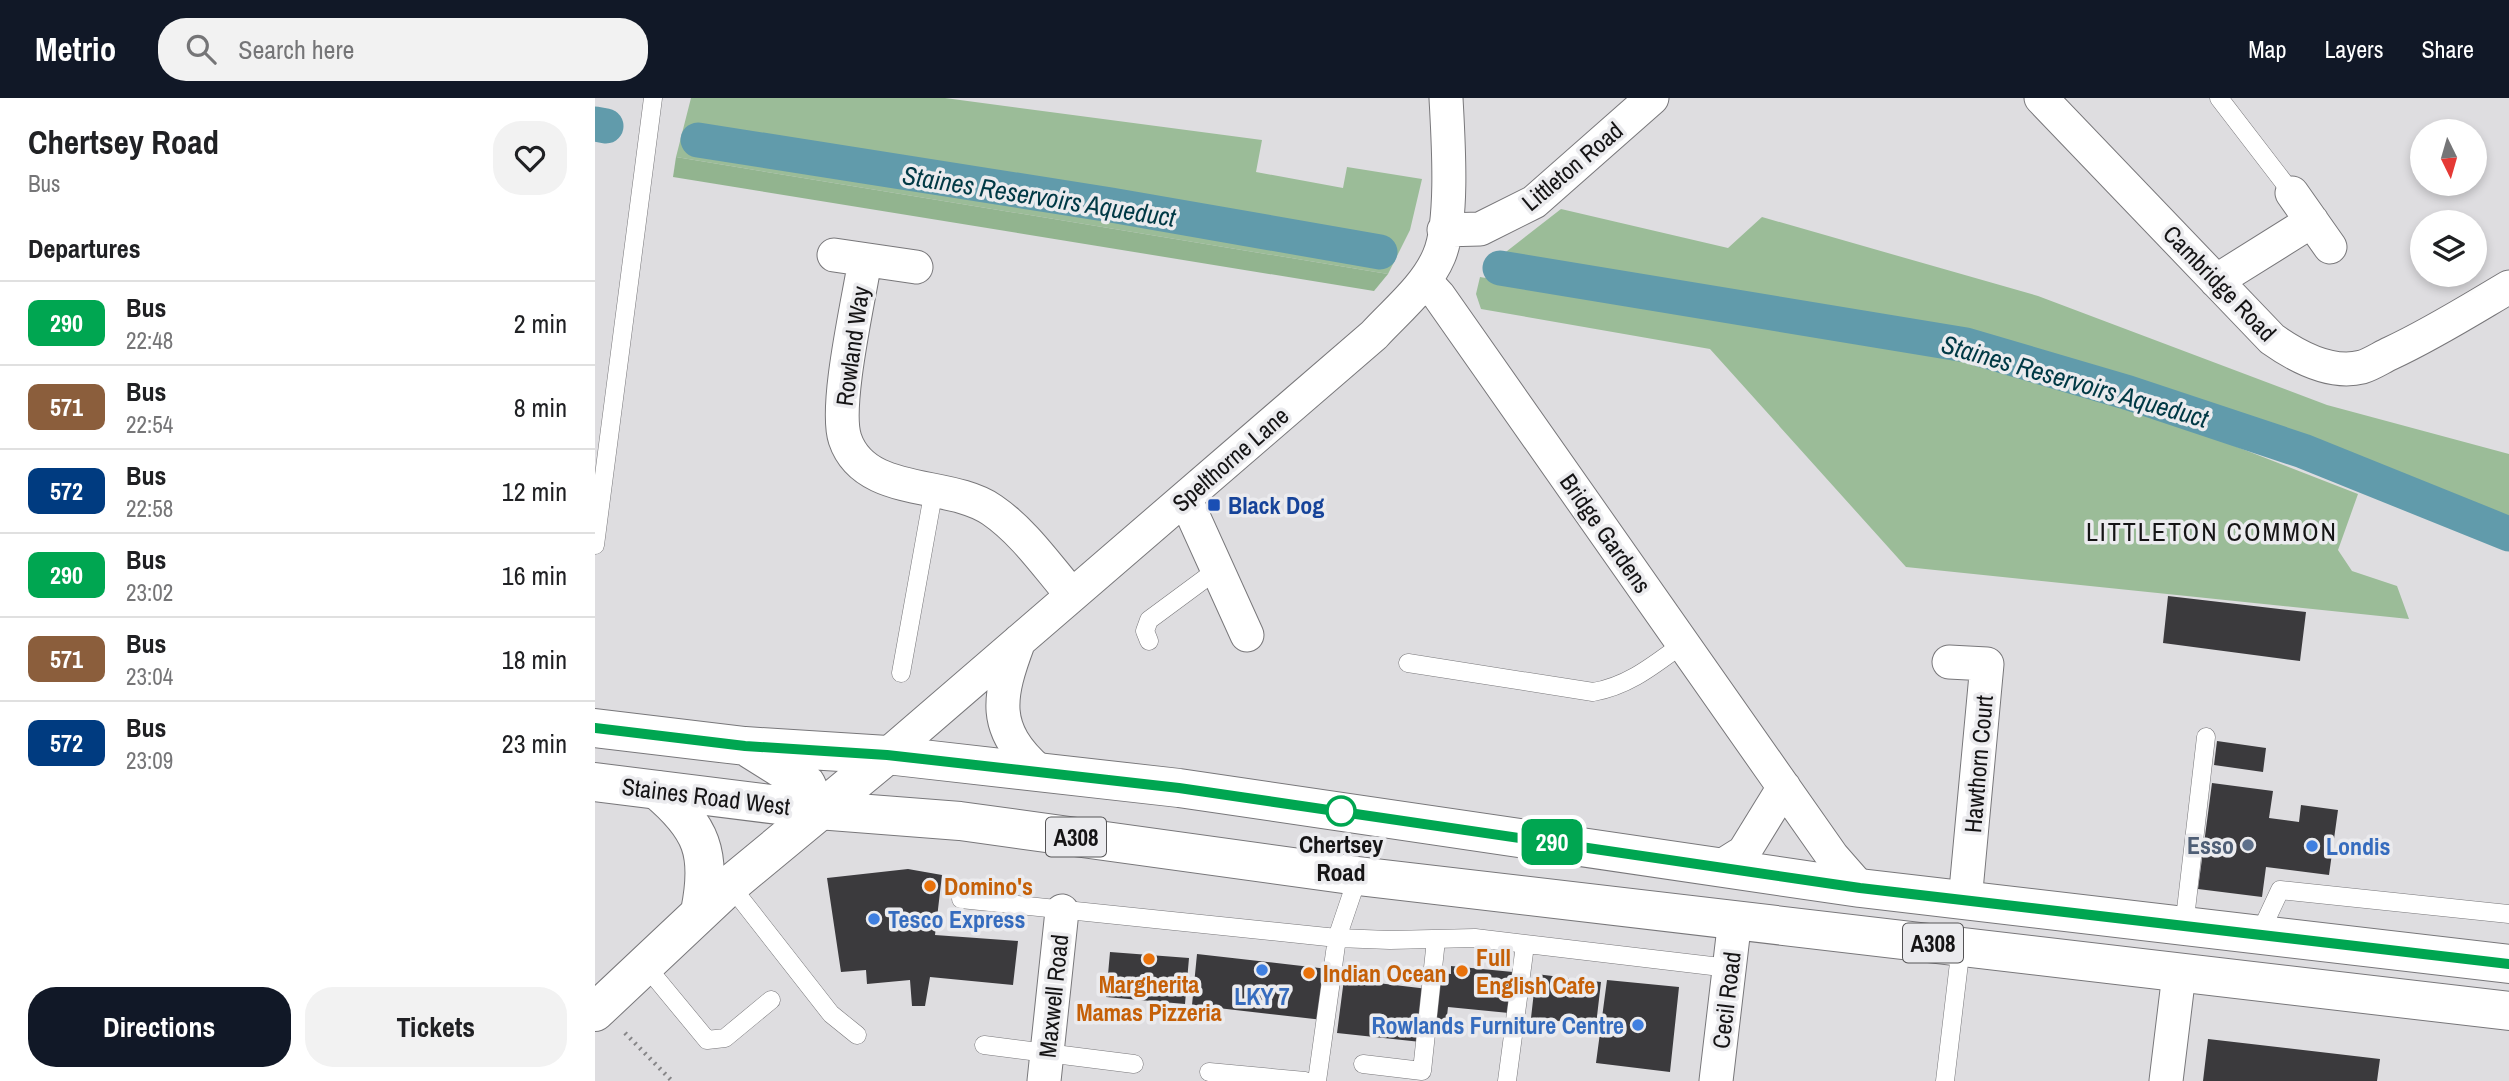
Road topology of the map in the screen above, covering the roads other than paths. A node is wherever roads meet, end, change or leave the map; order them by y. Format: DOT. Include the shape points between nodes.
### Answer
graph roads {
  1 [pos="653,98"];
  2 [pos="1446,98"];
  3 [pos="1652,98"];
  4 [pos="2041,98"];
  5 [pos="2219,98"];
  6 [pos="2292,193"];
  7 [pos="1444,230"];
  8 [pos="916,267"];
  9 [pos="1425,281"];
  10 [pos="2216,281"];
  11 [pos="2509,287"];
  12 [pos="934,489"];
  13 [pos="1185,498"];
  14 [pos="595,545"];
  15 [pos="1218,569"];
  16 [pos="1072,595"];
  17 [pos="1247,635"];
  18 [pos="1019,641"];
  19 [pos="1149,641"];
  20 [pos="1684,643"];
  21 [pos="1949,662"];
  22 [pos="1408,663"];
  23 [pos="901,673"];
  24 [pos="595,728"];
  25 [pos="2206,737"];
  26 [pos="745,746"];
  27 [pos="887,755"];
  28 [pos="1039,771"];
  29 [pos="595,782"];
  30 [pos="1784,787"];
  31 [pos="657,789"];
  32 [pos="818,810"];
  33 [pos="960,821"];
  34 [pos="1720,867"];
  35 [pos="1357,876"];
  36 [pos="730,885"];
  37 [pos="1860,888"];
  38 [pos="961,900"];
  39 [pos="1965,901"];
  40 [pos="1062,911"];
  41 [pos="700,912"];
  42 [pos="2509,914"];
  43 [pos="1735,919"];
  44 [pos="2184,927"];
  45 [pos="2259,935"];
  46 [pos="1337,938"];
  47 [pos="1436,940"];
  48 [pos="1525,946"];
  49 [pos="1961,946"];
  50 [pos="2509,964"];
  51 [pos="645,965"];
  52 [pos="1729,968"];
  53 [pos="2179,974"];
  54 [pos="771,1000"];
  55 [pos="597,1010"];
  56 [pos="2509,1011"];
  57 [pos="857,1035"];
  58 [pos="984,1045"];
  59 [pos="1134,1064"];
  60 [pos="1363,1064"];
  61 [pos="1045,1067"];
  62 [pos="1209,1072"];
  63 [pos="1305,1081"];
  64 [pos="1317,1081"];
  65 [pos="1507,1081"];
  66 [pos="1716,1081"];
  67 [pos="1945,1081"];
  68 [pos="2166,1081"];
  1 -- 14 [label="lane"];
  2 -- 7 [label="street, Spelthorne Lane" via="1449,169"];
  3 -- 7 [label="street, Littleton Road" via="1534,202 1480,229"];
  4 -- 10 [label="street, Cambridge Road"];
  5 -- 6 [label="lane"];
  6 -- 10 [label="street" via="2321,234"];
  7 -- 9 [label="street, Spelthorne Lane" via="1440,254"];
  8 -- 12 [label="street, Rowland Way" via="850,257 841,411 845,439 858,460 883,478"];
  9 -- 13 [label="street, Spelthorne Lane" via="1374,335"];
  9 -- 20 [label="street, Bridge Gardens"];
  10 -- 11 [label="street, Cambridge Road" via="2291,353 2339,368 2373,362"];
  12 -- 16 [label="street, Rowland Way" via="991,509 1020,534"];
  12 -- 23 [label="lane"];
  13 -- 15 [label="street"];
  13 -- 16 [label="street, Spelthorne Lane"];
  15 -- 17 [label="street"];
  15 -- 19 [label="lane" via="1149,620 1145,631"];
  16 -- 18 [label="street, Spelthorne Lane"];
  18 -- 27 [label="street, Spelthorne Lane"];
  18 -- 28 [label="street" via="1007,674 1003,709 1007,736"];
  20 -- 22 [label="lane" via="1615,689 1593,692"];
  20 -- 30 [label="street, Bridge Gardens"];
  21 -- 39 [label="street, Hawthorn Court" via="1987,664"];
  24 -- 26 [label="main road, A308"];
  25 -- 44 [label="lane"];
  26 -- 27 [label="main road, A308"];
  26 -- 32 [label="main road" via="806,784"];
  27 -- 28 [label="main road, A308"];
  27 -- 32 [label="main road"];
  27 -- 33 [label="main road" via="916,790"];
  28 -- 34 [label="main road, A308"];
  29 -- 31 [label="main road, Staines Road West / A308"];
  30 -- 34 [label="street" via="1744,852"];
  30 -- 37 [label="street, Bridge Gardens"];
  31 -- 32 [label="main road, Staines Road West / A308"];
  31 -- 41 [label="main road" via="688,818 706,860"];
  32 -- 33 [label="main road, A308"];
  32 -- 36 [label="main road"];
  33 -- 35 [label="main road, A308"];
  34 -- 37 [label="main road, A308"];
  35 -- 43 [label="main road, A308"];
  35 -- 46 [label="lane"];
  36 -- 41 [label="main road"];
  36 -- 57 [label="lane" via="831,1014"];
  37 -- 39 [label="main road, A308"];
  38 -- 40 [label="lane"];
  39 -- 44 [label="main road, A308"];
  40 -- 46 [label="lane"];
  40 -- 61 [label="street, Maxwell Road"];
  41 -- 51 [label="main road"];
  42 -- 45 [label="lane" via="2280,890"];
  43 -- 49 [label="main road, A308"];
  43 -- 52 [label="street, Cecil Road"];
  44 -- 45 [label="main road, A308"];
  45 -- 50 [label="main road, A308"];
  46 -- 47 [label="lane"];
  46 -- 64 [label="lane"];
  47 -- 48 [label="lane" via="1475,938"];
  47 -- 60 [label="lane" via="1422,1071"];
  48 -- 52 [label="lane"];
  48 -- 65 [label="lane"];
  49 -- 53 [label="main road, A308"];
  49 -- 67 [label="lane"];
  51 -- 54 [label="lane" via="707,1040 726,1038"];
  51 -- 55 [label="main road"];
  52 -- 66 [label="street, Cecil Road"];
  53 -- 56 [label="main road, A308"];
  53 -- 68 [label="street"];
  58 -- 61 [label="lane"];
  59 -- 61 [label="lane"];
  62 -- 63 [label="lane"];
}
